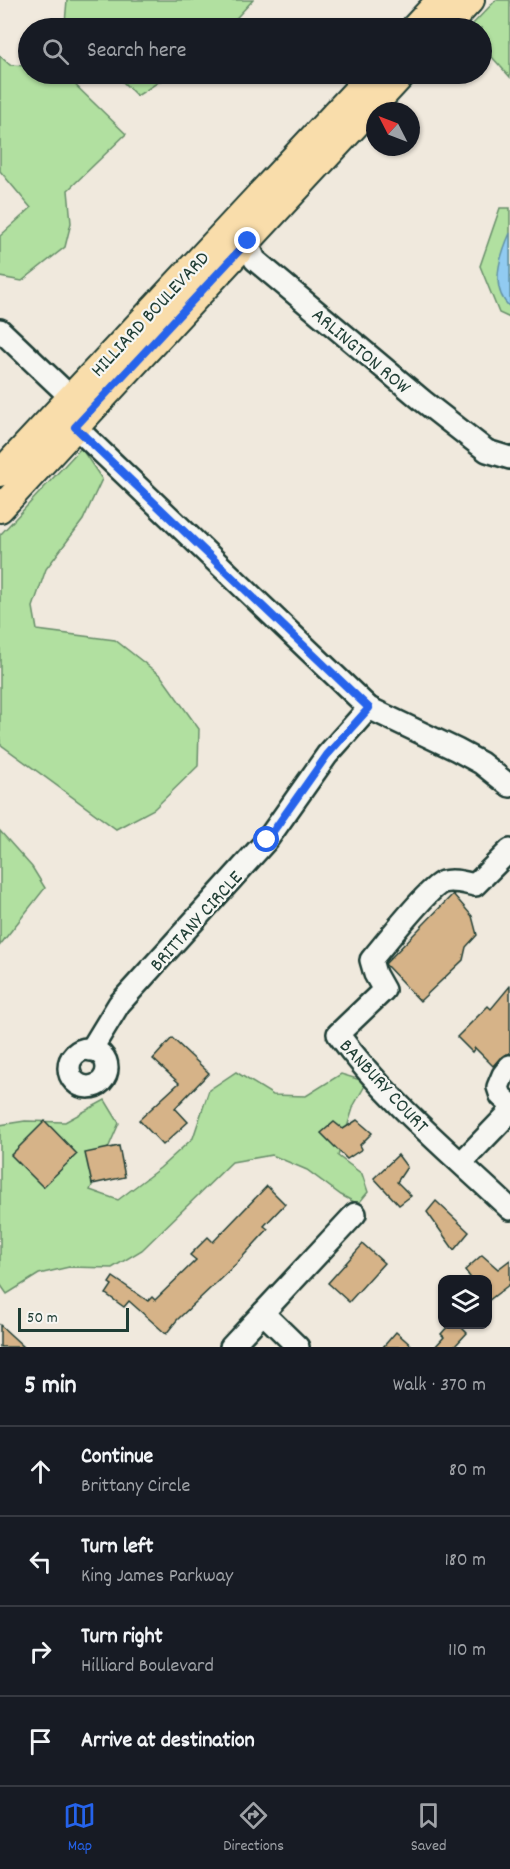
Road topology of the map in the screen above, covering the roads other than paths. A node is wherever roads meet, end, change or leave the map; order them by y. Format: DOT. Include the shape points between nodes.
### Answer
graph roads {
  1 [pos="440,0"];
  2 [pos="471,0"];
  3 [pos="423,18"];
  4 [pos="454,18"];
  5 [pos="364,84"];
  6 [pos="393,84"];
  7 [pos="242,230"];
  8 [pos="0,330"];
  9 [pos="73,412"];
  10 [pos="510,458"];
  11 [pos="0,473"];
  12 [pos="0,508"];
  13 [pos="369,708"];
  14 [pos="510,786"];
  15 [pos="510,850"];
  16 [pos="91,1050"];
  17 [pos="510,1066"];
  18 [pos="510,1104"];
  19 [pos="510,1112"];
  20 [pos="461,1163"];
  21 [pos="510,1209"];
  22 [pos="356,1214"];
  23 [pos="263,1314"];
  24 [pos="231,1347"];
  25 [pos="298,1347"];
  1 -- 3 [label="main road"];
  2 -- 4 [label="main road"];
  5 -- 7 [label="main road, HILLIARD BOULEVARD"];
  6 -- 7 [label="main road, HILLIARD BOULEVARD"];
  7 -- 9 [label="main road, HILLIARD BOULEVARD"];
  7 -- 10 [label="street, ARLINGTON ROW" via="255,260 487,451"];
  8 -- 9 [label="street"];
  9 -- 11 [label="main road, HILLIARD BOULEVARD"];
  9 -- 12 [label="main road, HILLIARD BOULEVARD"];
  9 -- 13 [label="street"];
  13 -- 14 [label="street" via="458,750"];
  13 -- 16 [label="street, BRITTANY CIRCLE" via="327,755 267,840 119,1005"];
  15 -- 20 [label="street, BANBURY COURT" via="476,885 440,883 410,914 371,960 384,990 338,1034 355,1058"];
  17 -- 18 [label="street" via="498,1087"];
  19 -- 20 [label="street"];
  20 -- 21 [label="street, BANBURY COURT"];
  22 -- 23 [label="street"];
  23 -- 24 [label="street"];
  23 -- 25 [label="street"];
}
